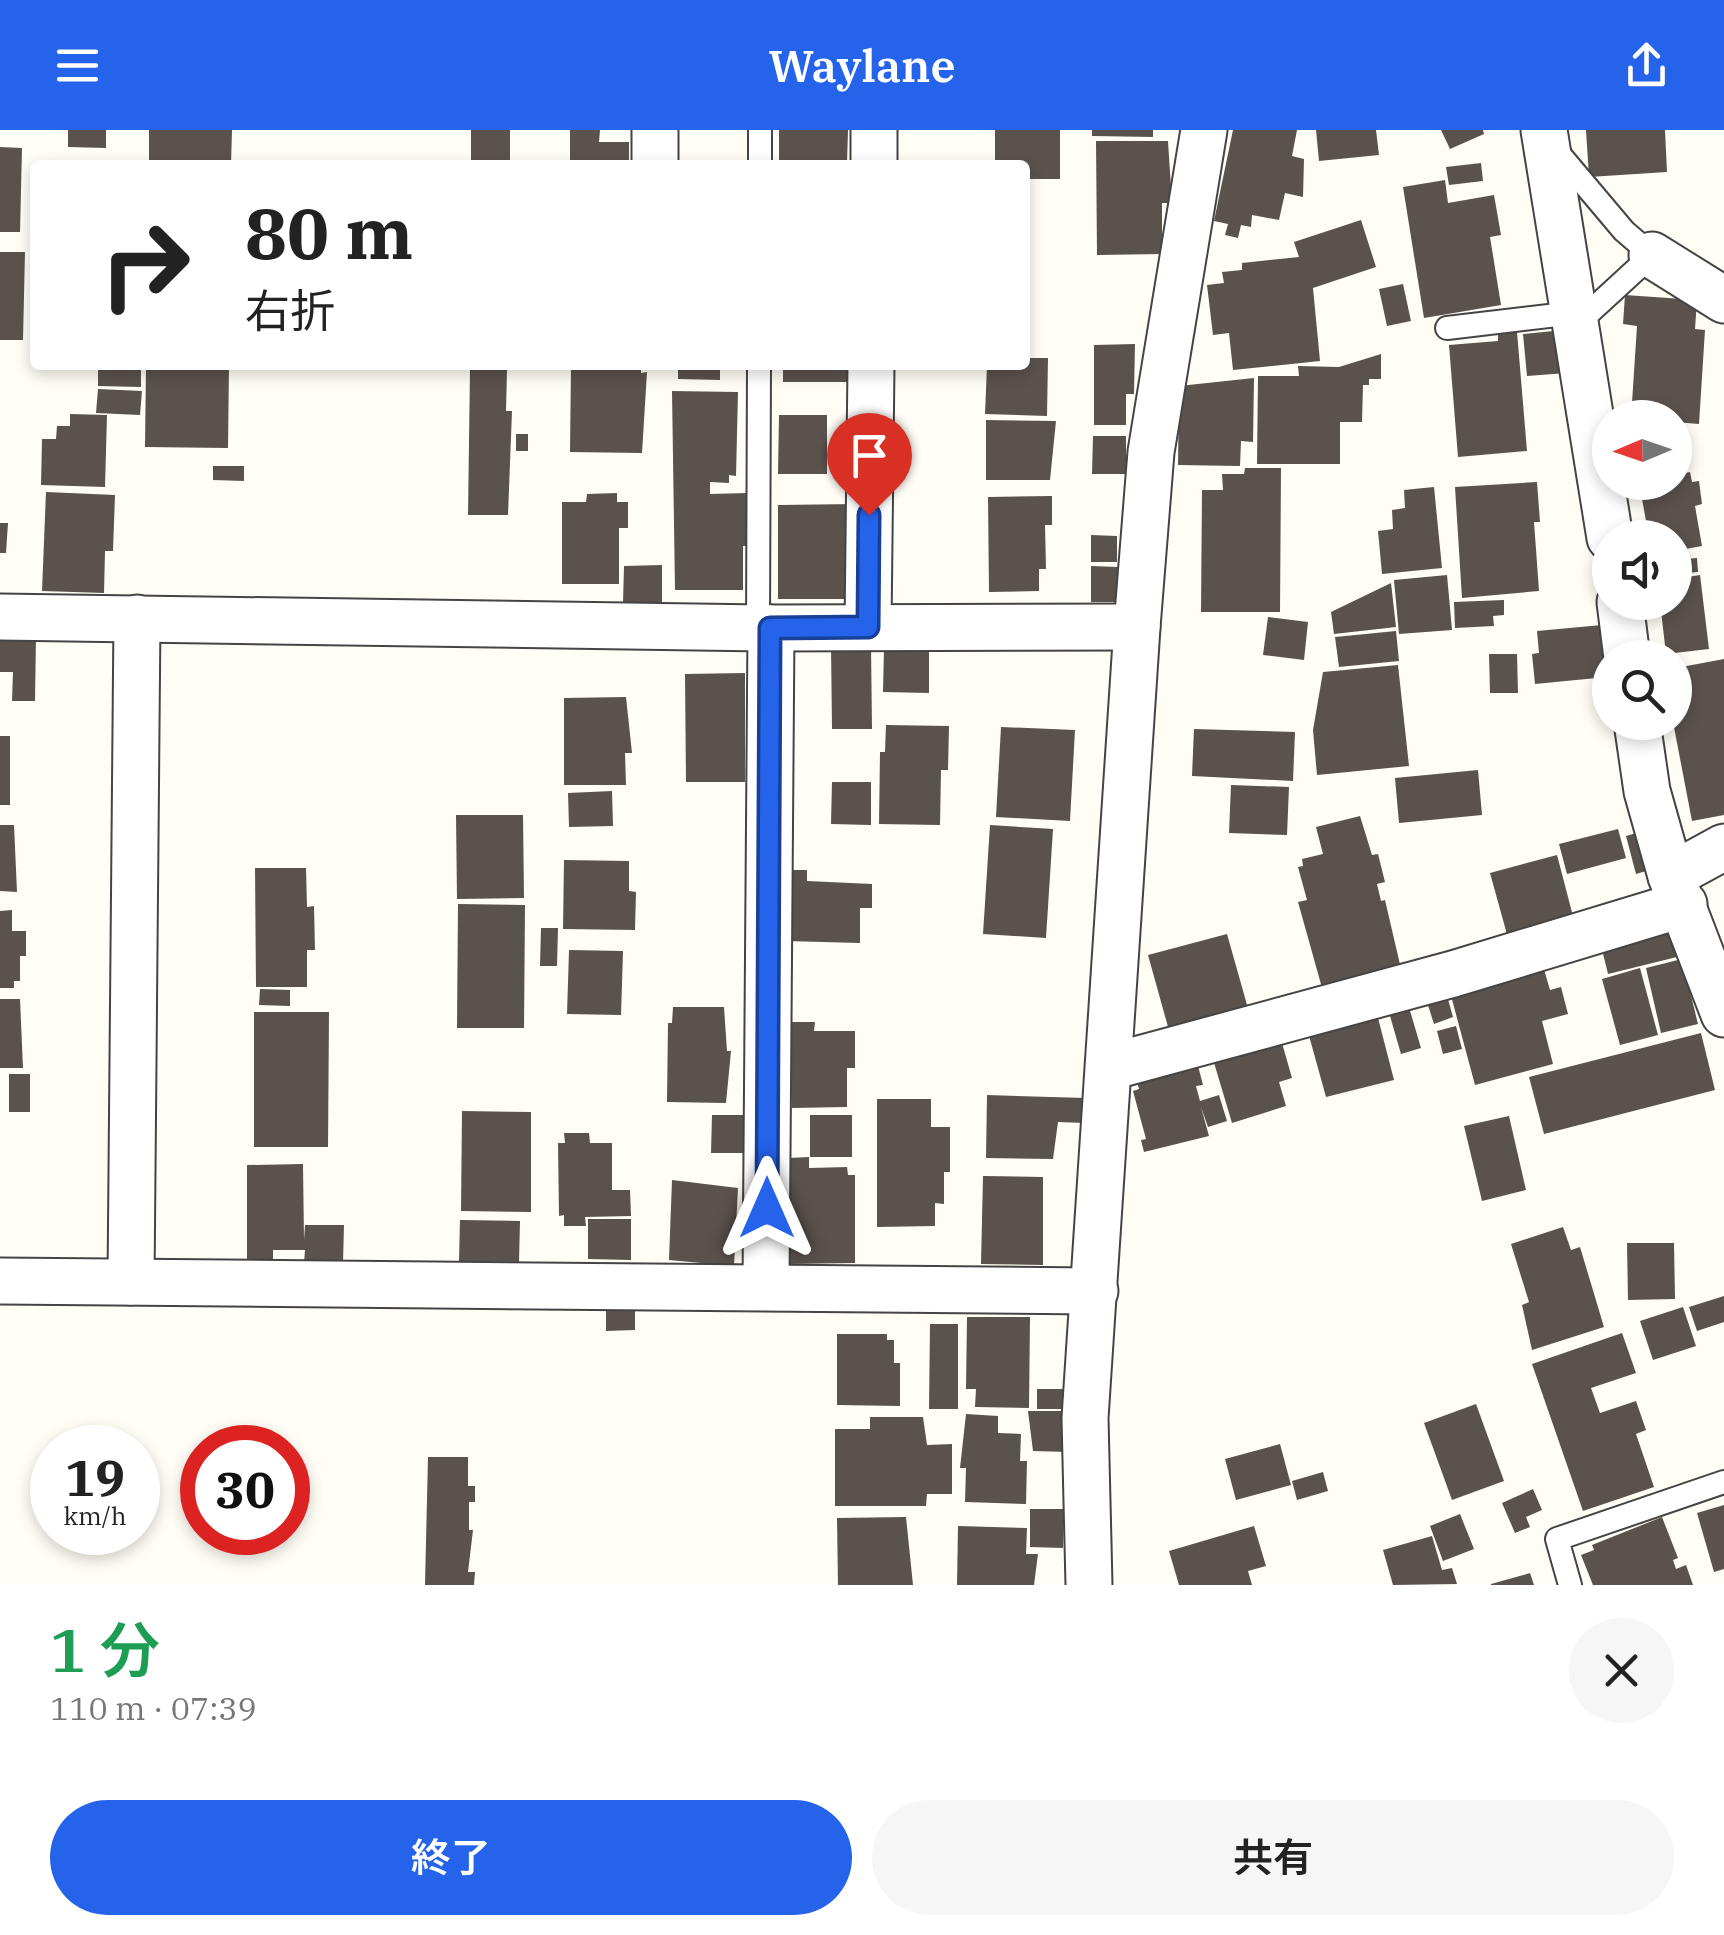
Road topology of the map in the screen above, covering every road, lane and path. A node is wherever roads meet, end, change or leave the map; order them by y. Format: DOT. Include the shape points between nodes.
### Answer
graph roads {
  1 [pos="655,130"];
  2 [pos="760,130"];
  3 [pos="874,130"];
  4 [pos="1204,130"];
  5 [pos="1545,134"];
  6 [pos="655,160"];
  7 [pos="760,160"];
  8 [pos="874,160"];
  9 [pos="1652,256"];
  10 [pos="1724,300"];
  11 [pos="1575,312"];
  12 [pos="1448,328"];
  13 [pos="759,370"];
  14 [pos="871,370"];
  15 [pos="1607,520"];
  16 [pos="0,617"];
  17 [pos="137,618"];
  18 [pos="868,627"];
  19 [pos="1137,627"];
  20 [pos="764,628"];
  21 [pos="1640,740"];
  22 [pos="1724,847"];
  23 [pos="1677,890"];
  24 [pos="1724,1014"];
  25 [pos="1110,1067"];
  26 [pos="0,1281"];
  27 [pos="131,1282"];
  28 [pos="766,1285"];
  29 [pos="1095,1291"];
  30 [pos="1724,1482"];
  31 [pos="1089,1585"];
  32 [pos="1570,1585"];
  1 -- 6 [label="street"];
  2 -- 7 [label="lane"];
  3 -- 8 [label="street"];
  4 -- 19 [label="street" via="1151,452"];
  5 -- 9 [label="lane"];
  5 -- 11 [label="street"];
  9 -- 10 [label="street"];
  9 -- 11 [label="lane" via="1591,311"];
  11 -- 12 [label="lane"];
  11 -- 15 [label="street"];
  13 -- 20 [label="lane"];
  14 -- 18 [label="street"];
  16 -- 17 [label="street"];
  17 -- 20 [label="street"];
  17 -- 27 [label="street"];
  18 -- 19 [label="street"];
  18 -- 20 [label="street"];
  19 -- 25 [label="street"];
  20 -- 28 [label="street"];
  21 -- 23 [label="street" via="1647,792"];
  22 -- 23 [label="street"];
  23 -- 24 [label="street"];
  23 -- 25 [label="street" via="1453,974"];
  25 -- 29 [label="street"];
  26 -- 27 [label="street"];
  27 -- 28 [label="street"];
  28 -- 29 [label="street"];
  29 -- 31 [label="street" via="1086,1418"];
  30 -- 32 [label="lane" via="1557,1539"];
}
